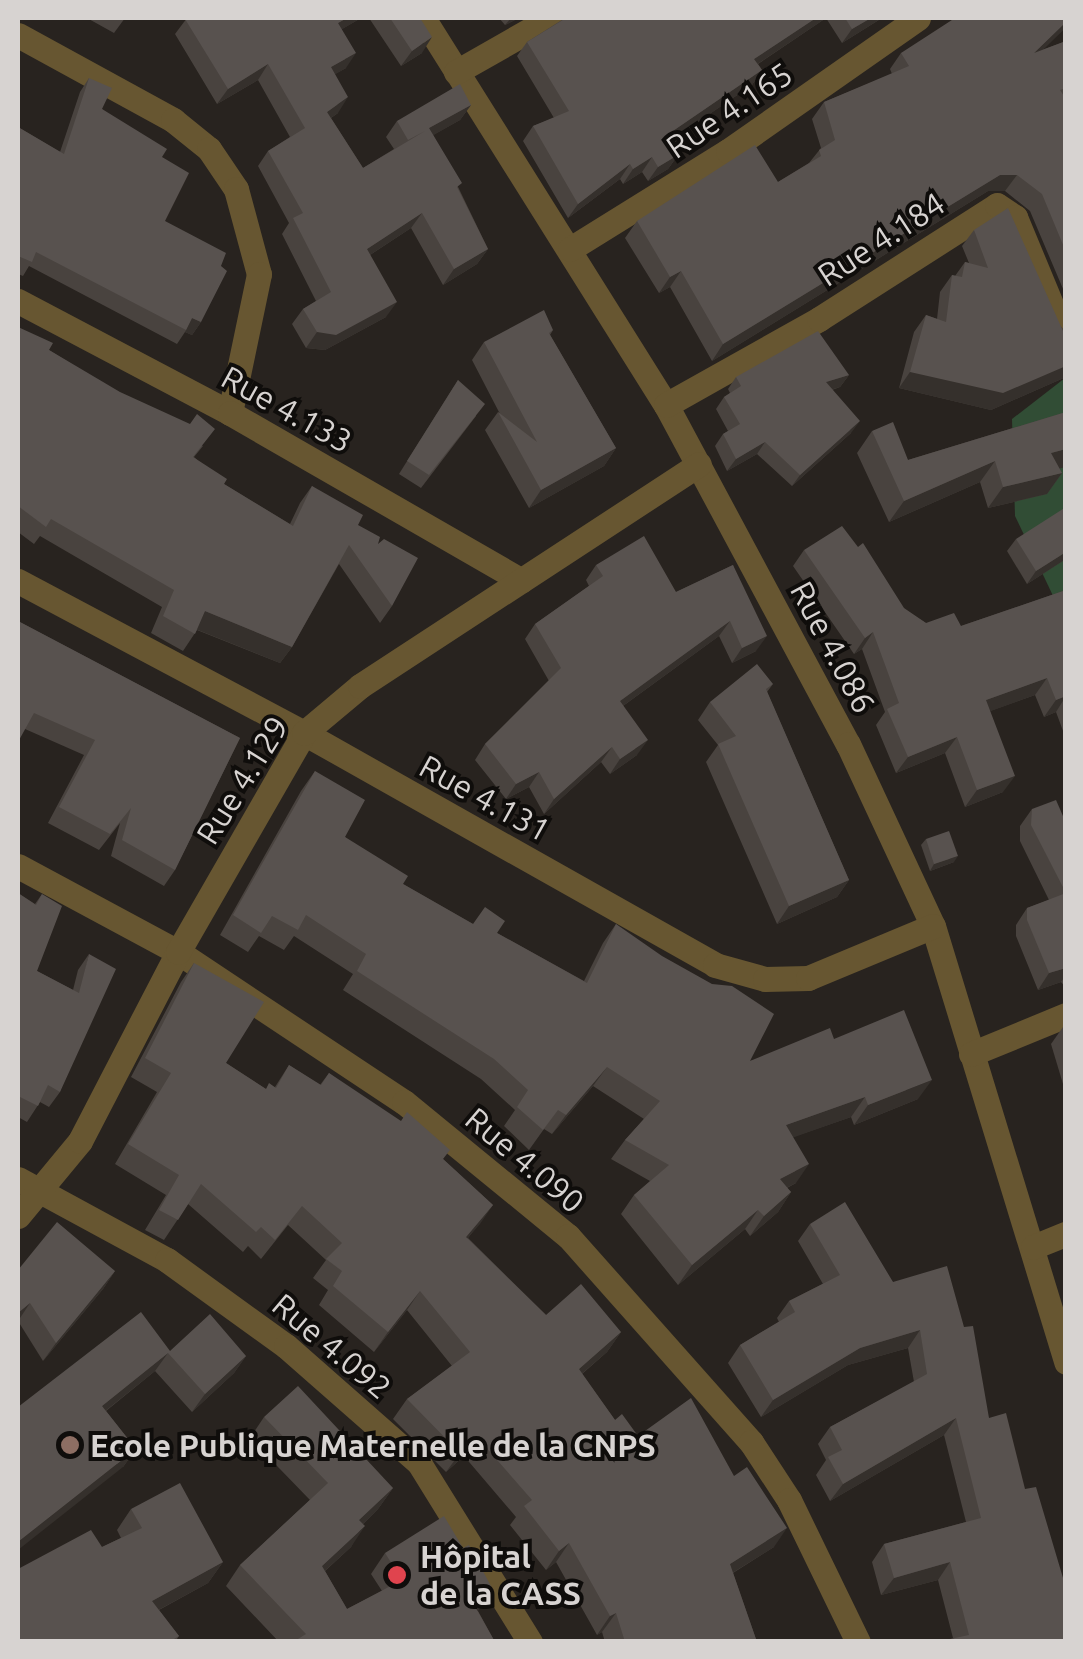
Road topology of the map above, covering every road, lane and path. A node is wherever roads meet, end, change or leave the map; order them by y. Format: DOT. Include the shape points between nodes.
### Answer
graph roads {
  1 [pos="423,18"];
  2 [pos="551,18"];
  3 [pos="918,18"];
  4 [pos="18,35"];
  5 [pos="456,72"];
  6 [pos="570,249"];
  7 [pos="18,301"];
  8 [pos="1066,340"];
  9 [pos="666,404"];
  10 [pos="230,413"];
  11 [pos="700,464"];
  12 [pos="520,580"];
  13 [pos="18,581"];
  14 [pos="304,733"];
  15 [pos="18,866"];
  16 [pos="933,926"];
  17 [pos="178,952"];
  18 [pos="1066,1015"];
  19 [pos="971,1054"];
  20 [pos="18,1178"];
  21 [pos="42,1192"];
  22 [pos="18,1216"];
  23 [pos="1066,1234"];
  24 [pos="1033,1247"];
  25 [pos="1066,1362"];
  26 [pos="530,1642"];
  27 [pos="858,1642"];
  1 -- 5 [label="street, Rue 4.086"];
  2 -- 5 [label="street"];
  3 -- 6 [label="street, Rue 4.165" via="728,151"];
  4 -- 10 [label="street" via="172,120 208,149 236,189 259,274"];
  5 -- 6 [label="street, Rue 4.086"];
  6 -- 9 [label="street, Rue 4.086"];
  7 -- 10 [label="street, Rue 4.133"];
  8 -- 9 [label="street, Rue 4.184" via="1015,217 997,205 819,319"];
  9 -- 11 [label="street, Rue 4.086"];
  10 -- 12 [label="street, Rue 4.133"];
  11 -- 12 [label="street, Rue 4.129"];
  11 -- 16 [label="street, Rue 4.086" via="848,744"];
  12 -- 14 [label="street, Rue 4.129" via="360,686"];
  13 -- 14 [label="street, Rue 4.131"];
  14 -- 16 [label="street, Rue 4.131" via="715,965 766,980 808,978"];
  14 -- 17 [label="street, Rue 4.129"];
  15 -- 17 [label="street, Rue 4.090"];
  16 -- 19 [label="street, Rue 4.086"];
  17 -- 21 [label="street, Rue 4.129" via="80,1141"];
  17 -- 27 [label="street, Rue 4.090" via="404,1102 568,1236 750,1442 789,1500"];
  18 -- 19 [label="street"];
  19 -- 24 [label="street, Rue 4.086"];
  20 -- 21 [label="street, Rue 4.092"];
  21 -- 22 [label="street, Rue 4.129"];
  21 -- 26 [label="street, Rue 4.092" via="167,1260 286,1346 419,1464"];
  23 -- 24 [label="street"];
  24 -- 25 [label="street, Rue 4.086"];
}
